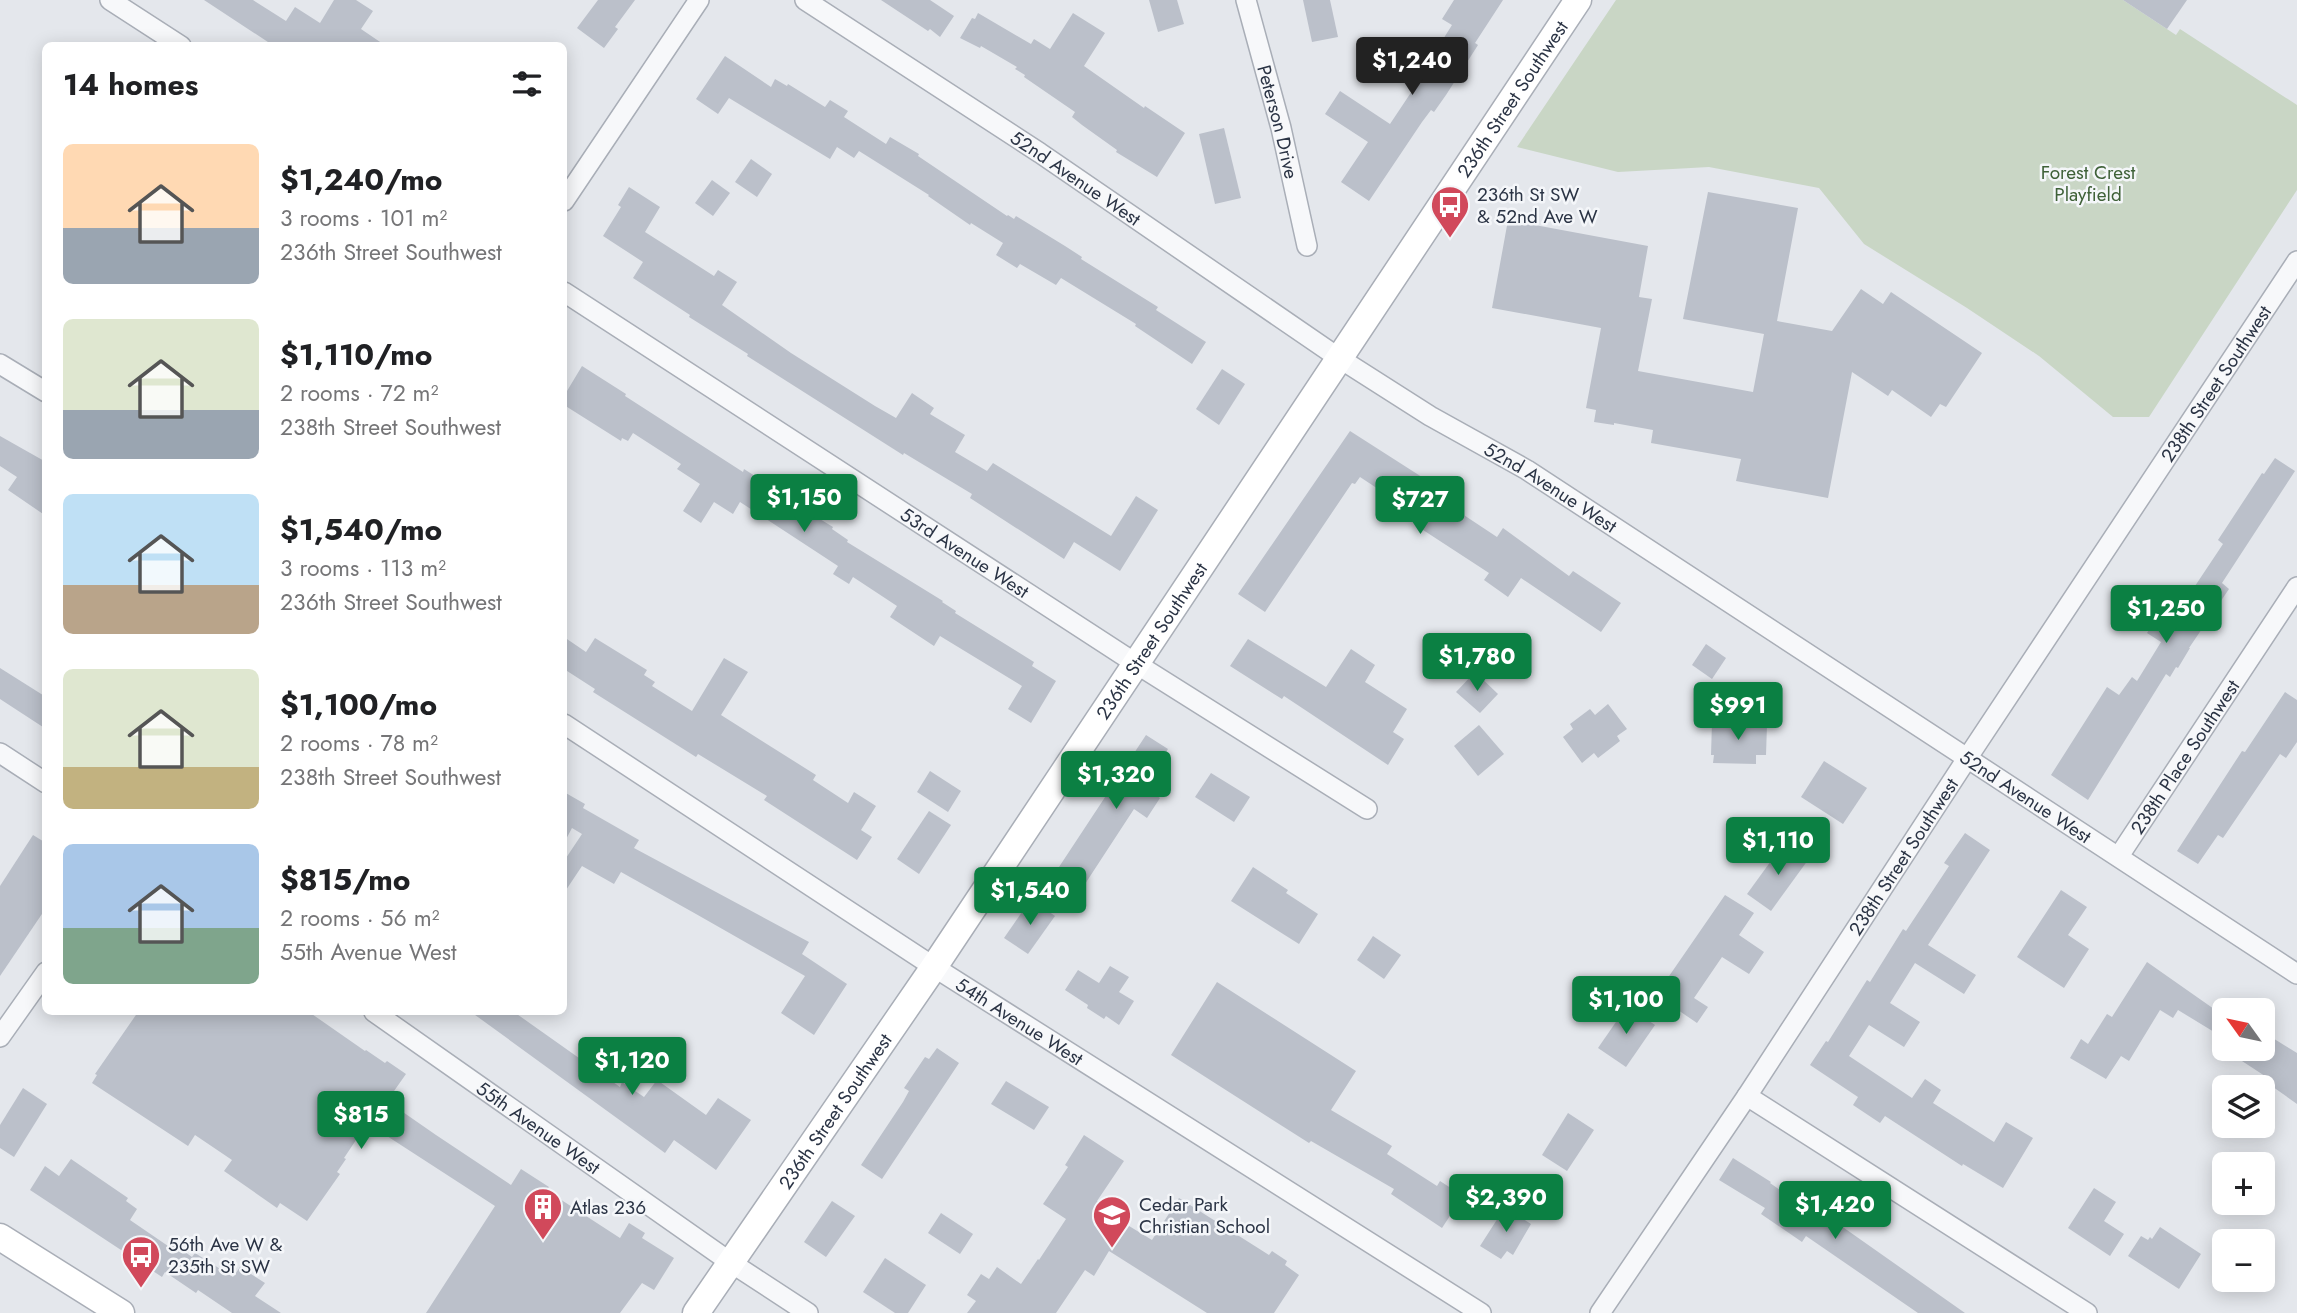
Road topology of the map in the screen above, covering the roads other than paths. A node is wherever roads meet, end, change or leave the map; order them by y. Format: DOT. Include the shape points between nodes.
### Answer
graph roads {
  1 [pos="110,0"];
  2 [pos="699,0"];
  3 [pos="805,0"];
  4 [pos="1246,0"];
  5 [pos="1578,0"];
  6 [pos="175,42"];
  7 [pos="567,197"];
  8 [pos="1307,246"];
  9 [pos="2297,261"];
  10 [pos="567,294"];
  11 [pos="1339,358"];
  12 [pos="0,364"];
  13 [pos="42,390"];
  14 [pos="2297,587"];
  15 [pos="1135,663"];
  16 [pos="567,726"];
  17 [pos="0,753"];
  18 [pos="1968,757"];
  19 [pos="42,780"];
  20 [pos="1367,809"];
  21 [pos="2119,856"];
  22 [pos="933,967"];
  23 [pos="2297,974"];
  24 [pos="42,978"];
  25 [pos="378,1015"];
  26 [pos="0,1037"];
  27 [pos="1747,1096"];
  28 [pos="0,1237"];
  29 [pos="730,1262"];
  30 [pos="121,1313"];
  31 [pos="696,1313"];
  32 [pos="808,1313"];
  33 [pos="1481,1313"];
  34 [pos="1600,1313"];
  35 [pos="2087,1313"];
  1 -- 6 [label="street"];
  2 -- 7 [label="street"];
  3 -- 11 [label="street, 52nd Avenue West" via="1040,153"];
  4 -- 8 [label="street, Peterson Drive"];
  5 -- 11 [label="main road, 236th Street Southwest"];
  9 -- 18 [label="street, 238th Street Southwest"];
  10 -- 15 [label="street, 53rd Avenue West"];
  11 -- 15 [label="main road, 236th Street Southwest"];
  11 -- 18 [label="street, 52nd Avenue West" via="1527,470"];
  12 -- 13 [label="street"];
  14 -- 21 [label="street, 238th Place Southwest"];
  15 -- 20 [label="street, 53rd Avenue West"];
  15 -- 22 [label="main road, 236th Street Southwest"];
  16 -- 22 [label="street, 54th Avenue West"];
  17 -- 19 [label="street"];
  18 -- 21 [label="street, 52nd Avenue West"];
  18 -- 27 [label="street, 238th Street Southwest"];
  21 -- 23 [label="street, 52nd Avenue West"];
  22 -- 29 [label="main road, 236th Street Southwest"];
  22 -- 33 [label="street, 54th Avenue West"];
  24 -- 26 [label="street"];
  25 -- 29 [label="street, 55th Avenue West"];
  27 -- 34 [label="street, 238th Street Southwest"];
  27 -- 35 [label="street"];
  28 -- 30 [label="main road"];
  29 -- 31 [label="main road, 236th Street Southwest"];
  29 -- 32 [label="street, 55th Avenue West"];
}
